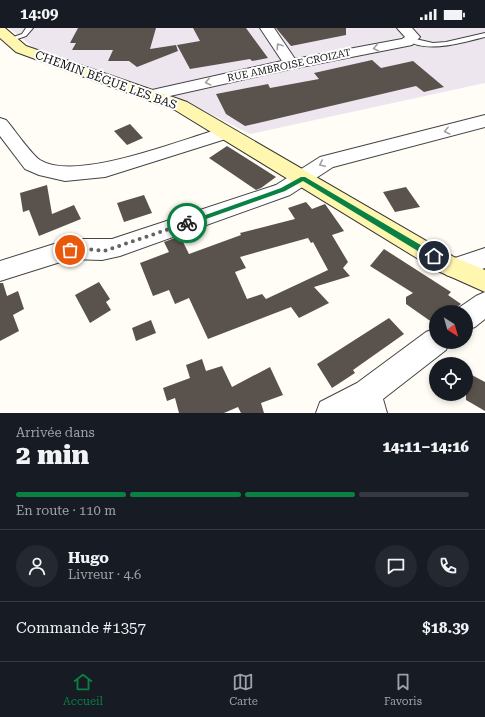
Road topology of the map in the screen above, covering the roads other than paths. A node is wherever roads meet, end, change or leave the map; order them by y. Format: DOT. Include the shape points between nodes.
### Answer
graph roads {
  1 [pos="30,28"];
  2 [pos="267,28"];
  3 [pos="407,34"];
  4 [pos="5,35"];
  5 [pos="485,35"];
  6 [pos="291,64"];
  7 [pos="152,95"];
  8 [pos="485,121"];
  9 [pos="0,124"];
  10 [pos="226,133"];
  11 [pos="303,179"];
  12 [pos="485,258"];
  13 [pos="455,268"];
  14 [pos="0,271"];
  15 [pos="485,281"];
  16 [pos="485,304"];
  17 [pos="473,313"];
  18 [pos="429,348"];
  19 [pos="370,403"];
  20 [pos="331,413"];
  1 -- 4 [label="lane" via="24,35"];
  6 -- 2 [label="street, one-way"];
  3 -- 5 [label="lane" via="433,45"];
  3 -- 6 [label="street, RUE AMBROISE CROIZAT, one-way"];
  4 -- 7 [label="street, CHEMIN BÉGUE LES BAS" via="21,49"];
  6 -- 7 [label="street, RUE AMBROISE CROIZAT, one-way"];
  7 -- 10 [label="street, CHEMIN BÉGUE LES BAS" via="180,106"];
  8 -- 11 [label="street, one-way" via="327,162 316,167"];
  9 -- 10 [label="street" via="32,164 65,174 105,170"];
  10 -- 11 [label="street, CHEMIN BÉGUE LES BAS"];
  11 -- 13 [label="street, CHEMIN BÉGUE LES BAS"];
  11 -- 14 [label="street" via="283,190 112,249 96,252 79,248"];
  12 -- 13 [label="street"];
  13 -- 15 [label="street, CHEMIN BÉGUE LES BAS"];
  16 -- 17 [label="street"];
  18 -- 19 [label="street"];
  19 -- 20 [label="street"];
}
